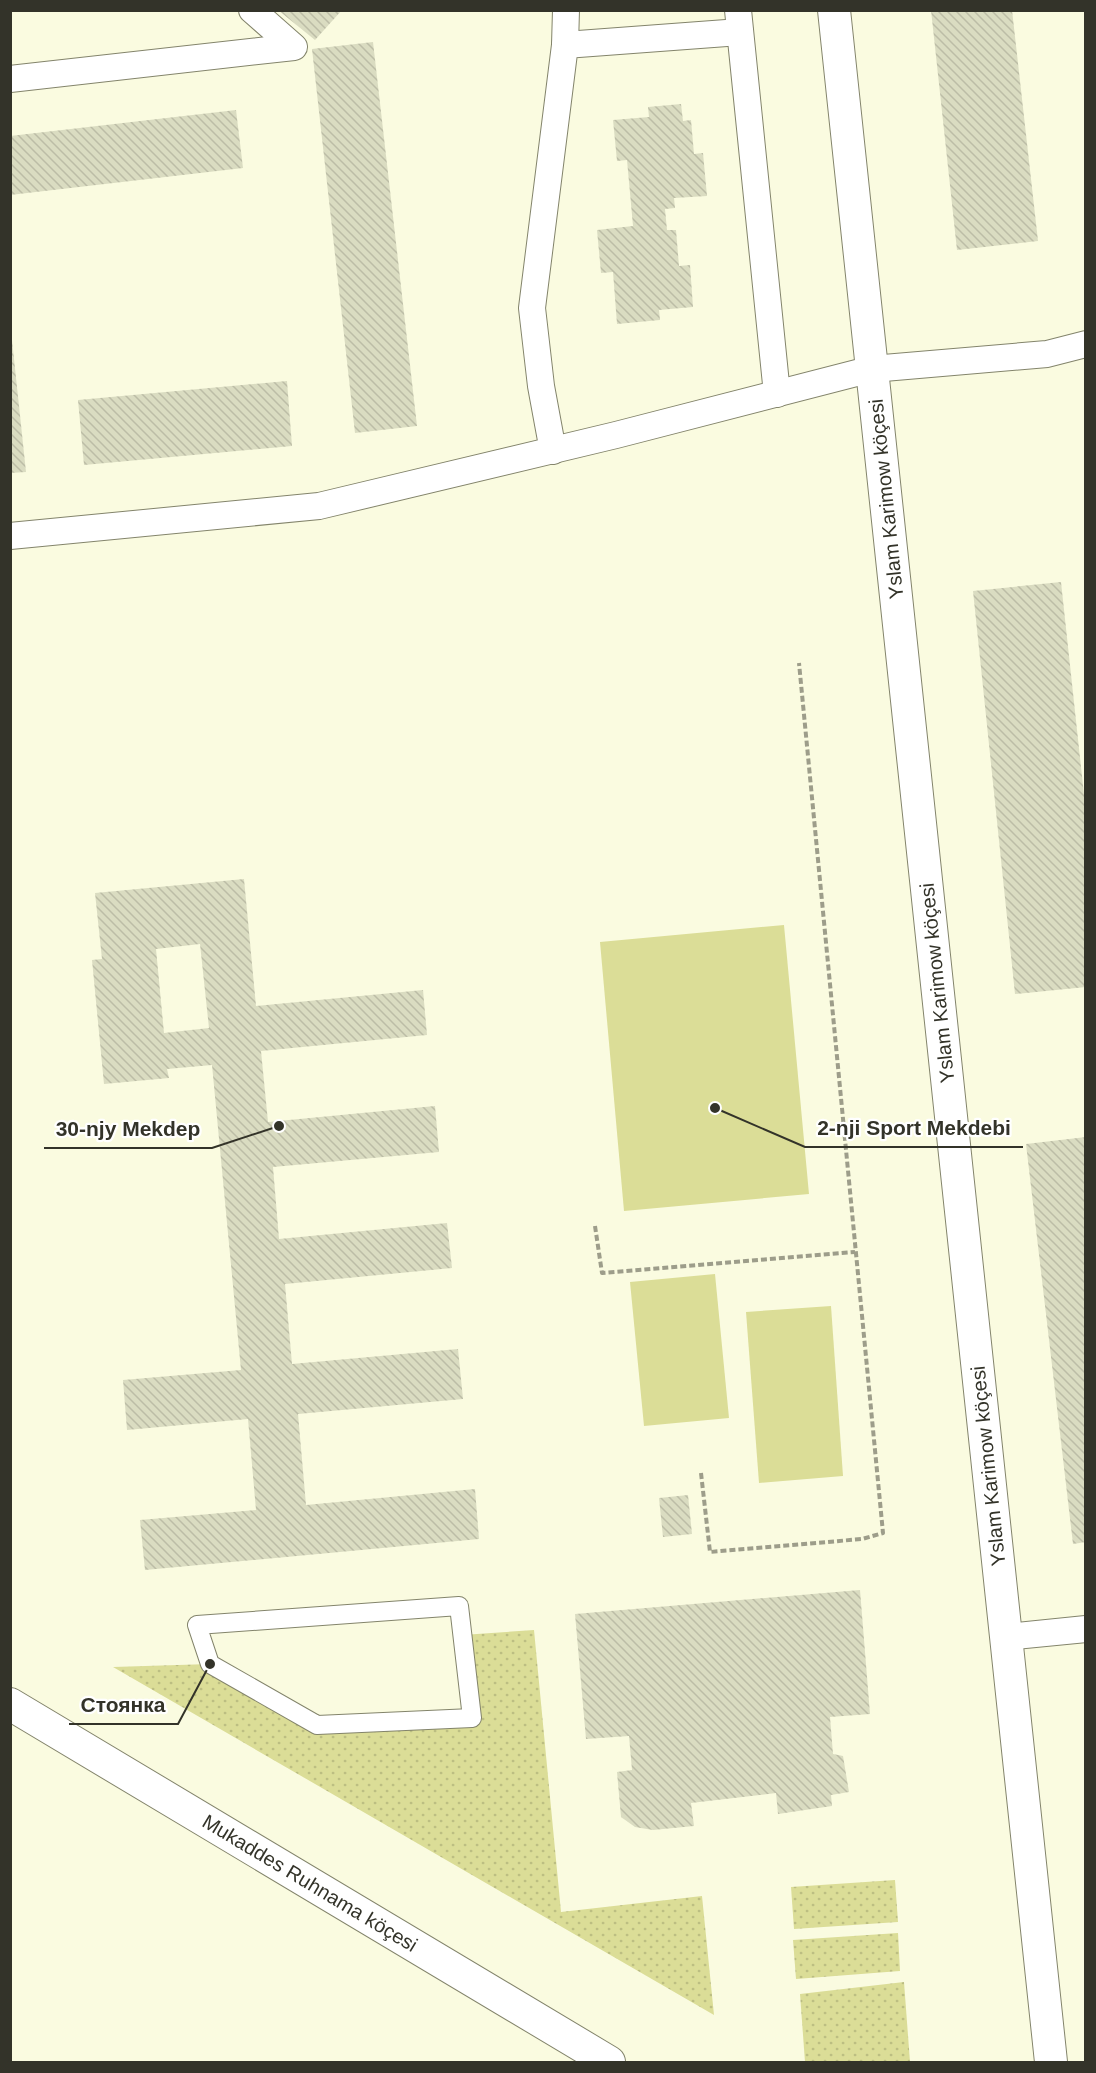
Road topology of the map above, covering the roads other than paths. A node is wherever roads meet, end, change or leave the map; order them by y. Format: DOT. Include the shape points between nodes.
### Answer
graph roads {
  1 [pos="252,10"];
  2 [pos="566,10"];
  3 [pos="834,10"];
  4 [pos="739,21"];
  5 [pos="565,45"];
  6 [pos="10,78"];
  7 [pos="1086,344"];
  8 [pos="872,369"];
  9 [pos="777,394"];
  10 [pos="553,451"];
  11 [pos="10,536"];
  12 [pos="1086,1629"];
  13 [pos="1006,1637"];
  14 [pos="10,1704"];
  15 [pos="472,1718"];
  16 [pos="609,2062"];
  17 [pos="1051,2062"];
  1 -- 6 [label="street" via="294,47"];
  2 -- 5 [label="street"];
  3 -- 8 [label="street, Yslam Karimow köçesi"];
  4 -- 5 [label="street"];
  4 -- 9 [label="street"];
  5 -- 10 [label="street" via="532,308"];
  7 -- 8 [label="street" via="1047,354"];
  8 -- 9 [label="street"];
  8 -- 13 [label="street, Yslam Karimow köçesi"];
  9 -- 10 [label="street"];
  10 -- 11 [label="street" via="319,506"];
  12 -- 13 [label="street"];
  13 -- 17 [label="street, Yslam Karimow köçesi"];
  14 -- 16 [label="street, Mukaddes Ruhnama köçesi"];
  15 -- 15 [label="street" via="459,1606 197,1625 210,1664 317,1725"];
}
